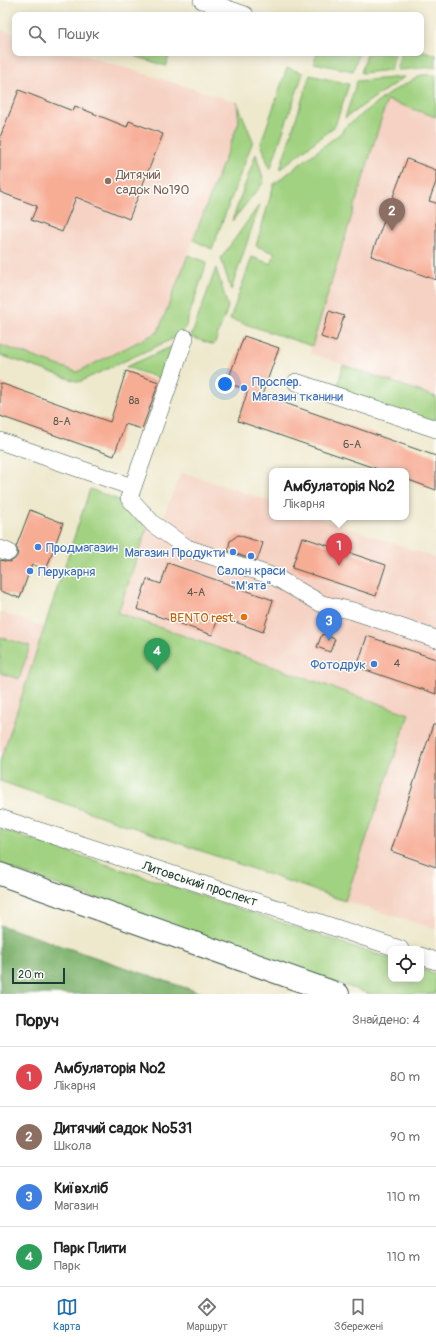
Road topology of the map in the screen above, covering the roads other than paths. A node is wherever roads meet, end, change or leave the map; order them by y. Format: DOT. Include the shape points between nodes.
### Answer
graph roads {
  1 [pos="202,0"];
  2 [pos="236,12"];
  3 [pos="185,338"];
  4 [pos="296,382"];
  5 [pos="436,429"];
  6 [pos="0,441"];
  7 [pos="132,487"];
  8 [pos="436,639"];
  9 [pos="0,818"];
  10 [pos="0,874"];
  11 [pos="391,946"];
  12 [pos="424,957"];
  13 [pos="436,961"];
  14 [pos="338,994"];
  1 -- 2 [label="street"];
  3 -- 7 [label="street"];
  4 -- 5 [label="street"];
  6 -- 7 [label="street"];
  7 -- 8 [label="street" via="129,498 153,524 187,548 275,577 322,604"];
  9 -- 11 [label="street, Литовський проспект"];
  10 -- 14 [label="main road"];
  12 -- 13 [label="street"];
}
